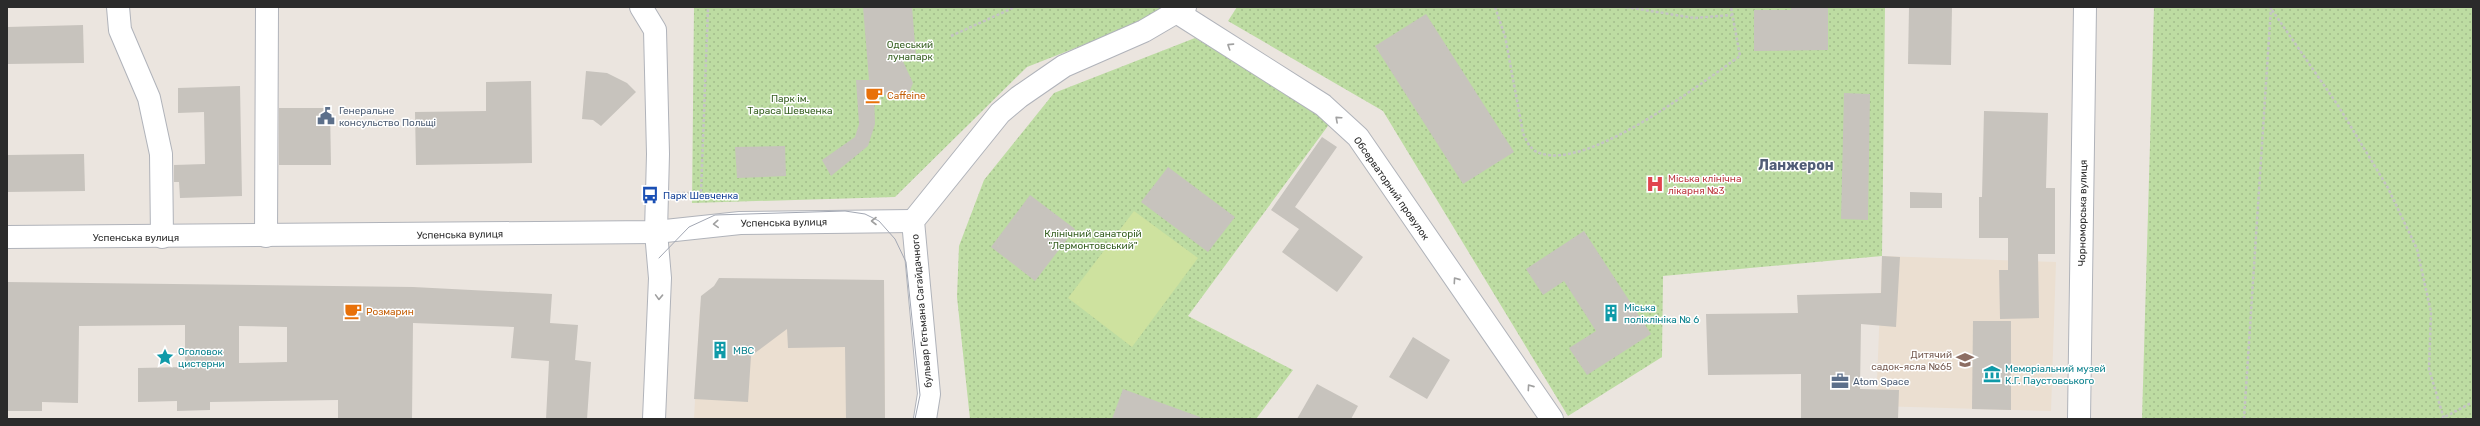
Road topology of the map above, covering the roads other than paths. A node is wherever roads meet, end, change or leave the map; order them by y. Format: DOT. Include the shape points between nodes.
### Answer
graph roads {
  1 [pos="118,7"];
  2 [pos="267,7"];
  3 [pos="641,7"];
  4 [pos="2085,7"];
  5 [pos="1182,10"];
  6 [pos="913,221"];
  7 [pos="656,232"];
  8 [pos="266,236"];
  9 [pos="7,237"];
  10 [pos="162,237"];
  11 [pos="654,419"];
  12 [pos="925,419"];
  13 [pos="1552,419"];
  14 [pos="2079,419"];
  1 -- 10 [label="street" via="120,30 149,98 161,154"];
  2 -- 8 [label="street"];
  3 -- 7 [label="street" via="655,30 658,154"];
  4 -- 14 [label="street, Чорноморська вулиця"];
  5 -- 6 [label="street, бульвар Гетьмана Сагайдачного" via="1144,31 1064,66 1019,97 1000,114"];
  13 -- 5 [label="street, Обсерваторний провулок, one-way" via="1358,137 1323,105"];
  6 -- 7 [label="street, Успенська вулиця, one-way" via="740,223"];
  6 -- 12 [label="street, бульвар Гетьмана Сагайдачного" via="929,394"];
  7 -- 8 [label="street, Успенська вулиця"];
  7 -- 11 [label="street, one-way" via="659,258"];
  8 -- 10 [label="street, Успенська вулиця"];
  9 -- 10 [label="street, Успенська вулиця"];
}
